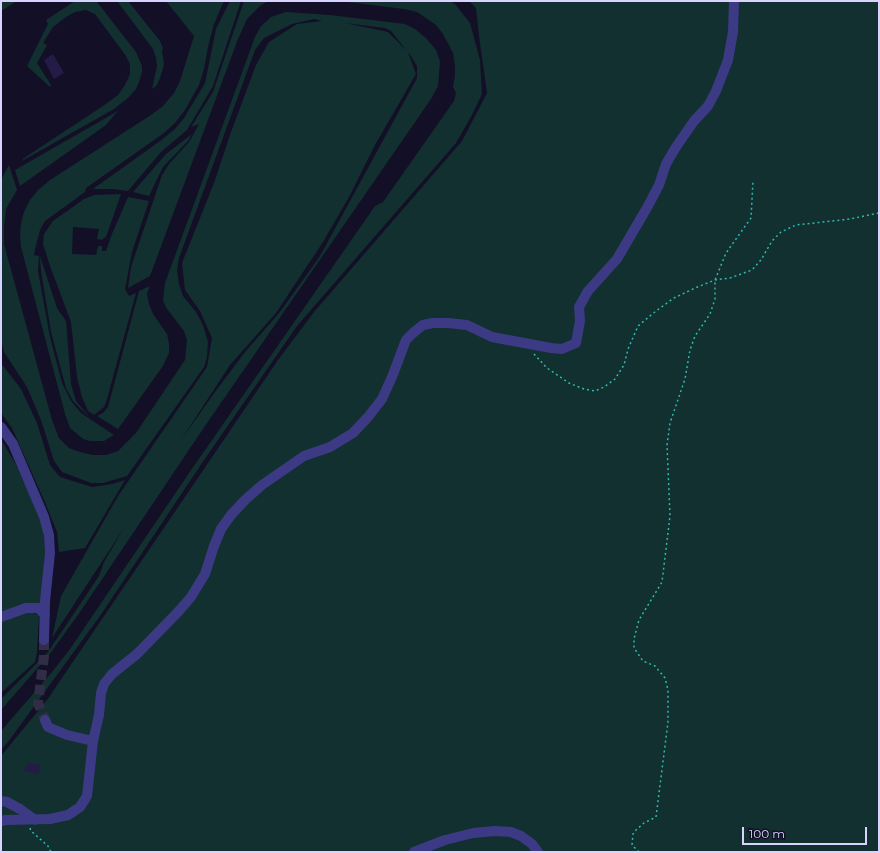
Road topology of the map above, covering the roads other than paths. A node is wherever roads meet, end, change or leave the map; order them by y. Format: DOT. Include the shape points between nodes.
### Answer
graph roads {
  1 [pos="734,1"];
  2 [pos="1,427"];
  3 [pos="45,615"];
  4 [pos="1,617"];
  5 [pos="44,640"];
  6 [pos="45,720"];
  7 [pos="93,742"];
  8 [pos="1,801"];
  9 [pos="35,820"];
  10 [pos="1,821"];
  11 [pos="414,852"];
  12 [pos="538,852"];
  1 -- 7 [label="street" via="733,32 728,60 716,91 708,106 676,147 648,206 617,259 588,291 579,307 580,321 576,343 562,349 551,348 492,336 467,324 448,322 423,325 413,333 406,340 382,399 353,433 330,447 304,456 262,485 231,514 214,546 205,574 191,597 137,654 112,674 104,684"];
  2 -- 3 [label="street" via="13,444 49,535"];
  3 -- 4 [label="street" via="38,608 26,608"];
  3 -- 5 [label="street"];
  6 -- 7 [label="street" via="48,727"];
  7 -- 9 [label="street" via="87,796 80,808 68,815"];
  8 -- 9 [label="street" via="20,809"];
  9 -- 10 [label="street"];
  11 -- 12 [label="street" via="445,840 495,831 511,832 521,836"];
}
